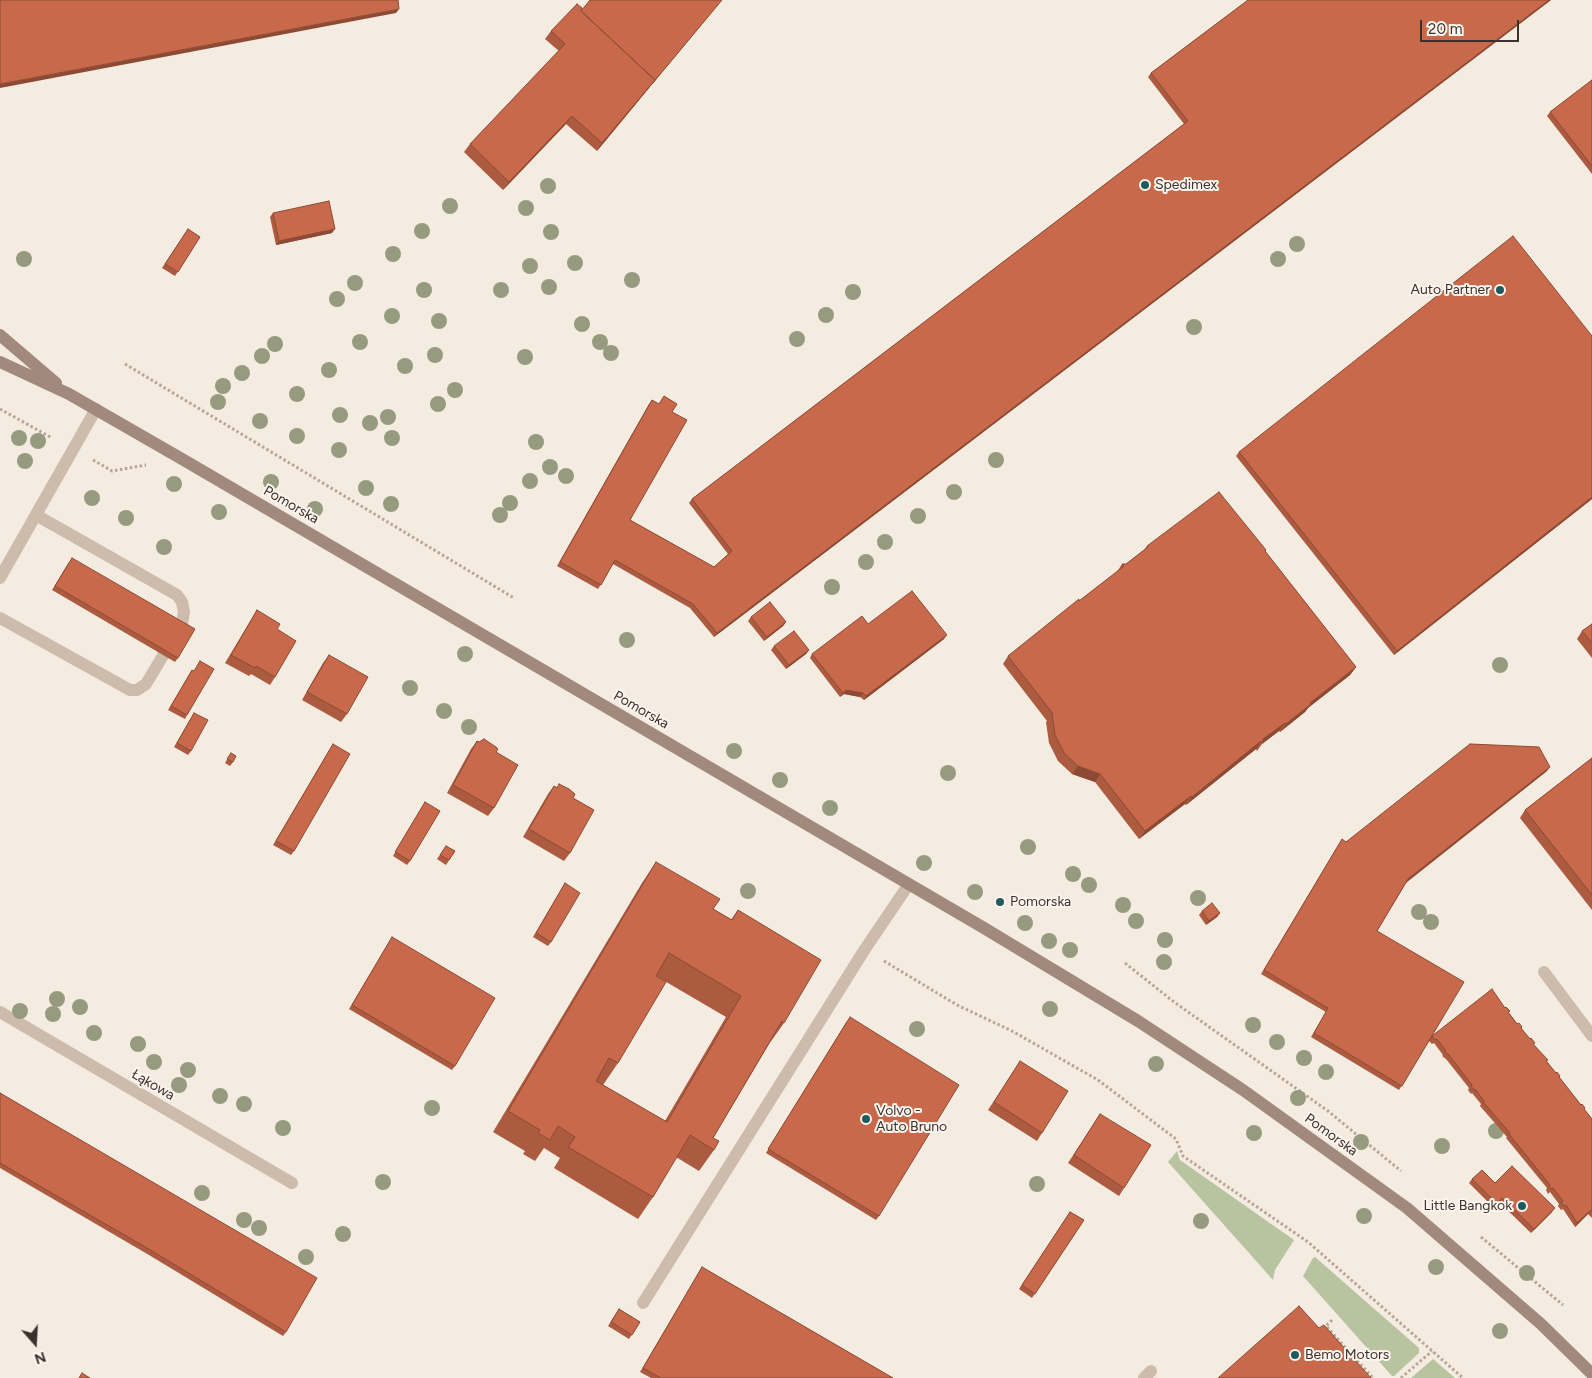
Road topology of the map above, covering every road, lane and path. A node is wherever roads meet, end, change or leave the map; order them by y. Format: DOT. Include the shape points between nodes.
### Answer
graph roads {
  1 [pos="0,335"];
  2 [pos="0,362"];
  3 [pos="125,364"];
  4 [pos="70,394"];
  5 [pos="96,409"];
  6 [pos="36,516"];
  7 [pos="0,578"];
  8 [pos="514,598"];
  9 [pos="0,618"];
  10 [pos="909,884"];
  11 [pos="864,949"];
  12 [pos="1125,963"];
  13 [pos="1544,972"];
  14 [pos="0,1012"];
  15 [pos="1592,1036"];
  16 [pos="1404,1174"];
  17 [pos="292,1183"];
  18 [pos="1480,1236"];
  19 [pos="643,1303"];
  20 [pos="1563,1305"];
  21 [pos="1332,1320"];
  22 [pos="1432,1351"];
  23 [pos="1592,1374"];
  24 [pos="1373,1378"];
  25 [pos="1401,1378"];
  26 [pos="1463,1378"];
  1 -- 4 [label="street, Pomorska"];
  2 -- 4 [label="street, Pomorska"];
  3 -- 8 [label="path"];
  4 -- 5 [label="street, Pomorska"];
  5 -- 6 [label="lane"];
  5 -- 10 [label="street, Pomorska"];
  6 -- 7 [label="lane"];
  6 -- 9 [label="lane" via="177,595 183,607 182,624 146,684 138,690 130,690"];
  10 -- 11 [label="lane"];
  10 -- 23 [label="street, Pomorska" via="1138,1021 1292,1125 1407,1208"];
  11 -- 19 [label="lane"];
  11 -- 22 [label="path" via="957,1006 1012,1031 1098,1080 1176,1139 1183,1156 1308,1242"];
  12 -- 16 [label="path" via="1174,1002 1328,1111"];
  13 -- 15 [label="lane"];
  14 -- 17 [label="lane, Łąkowa"];
  18 -- 20 [label="path"];
  21 -- 24 [label="path" via="1326,1326"];
  22 -- 25 [label="path"];
  22 -- 26 [label="path"];
}
